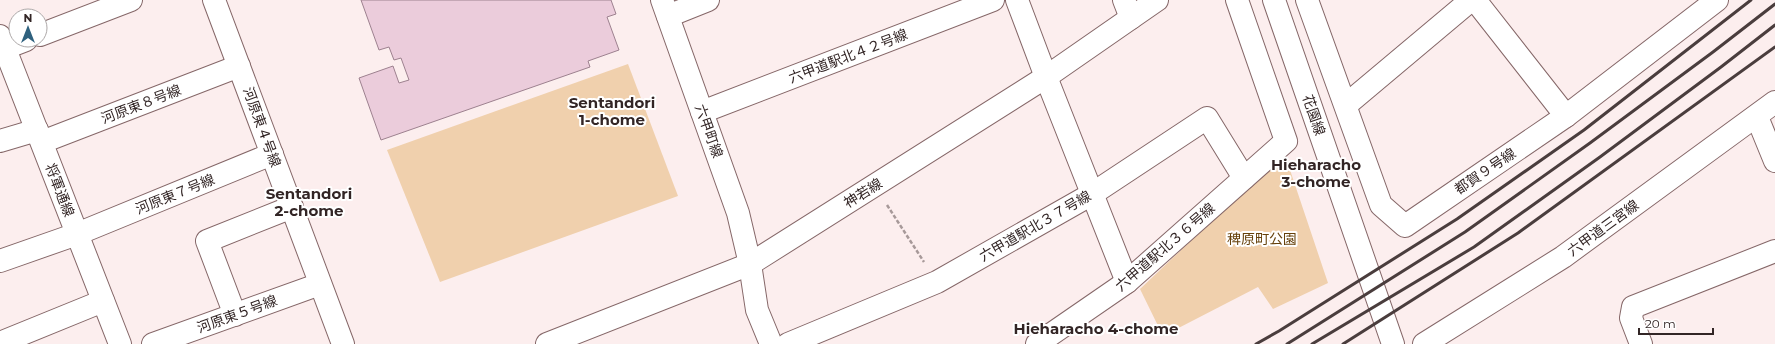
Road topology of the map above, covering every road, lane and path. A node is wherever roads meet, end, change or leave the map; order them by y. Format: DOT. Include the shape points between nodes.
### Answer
graph roads {
  1 [pos="131,0"];
  2 [pos="214,0"];
  3 [pos="708,0"];
  4 [pos="993,0"];
  5 [pos="1017,0"];
  6 [pos="1157,0"];
  7 [pos="1237,0"];
  8 [pos="1274,0"];
  9 [pos="1307,0"];
  10 [pos="1471,0"];
  11 [pos="1475,0"];
  12 [pos="1717,0"];
  13 [pos="665,8"];
  14 [pos="1128,9"];
  15 [pos="48,32"];
  16 [pos="2,45"];
  17 [pos="239,66"];
  18 [pos="1046,77"];
  19 [pos="1775,102"];
  20 [pos="1346,105"];
  21 [pos="702,112"];
  22 [pos="1566,116"];
  23 [pos="1757,117"];
  24 [pos="39,136"];
  25 [pos="0,142"];
  26 [pos="272,154"];
  27 [pos="1775,161"];
  28 [pos="1244,178"];
  29 [pos="874,185"];
  30 [pos="1092,194"];
  31 [pos="292,207"];
  32 [pos="77,234"];
  33 [pos="1775,251"];
  34 [pos="0,261"];
  35 [pos="750,264"];
  36 [pos="937,282"];
  37 [pos="1126,282"];
  38 [pos="320,284"];
  39 [pos="103,301"];
  40 [pos="235,315"];
  41 [pos="0,343"];
  42 [pos="120,344"];
  43 [pos="153,344"];
  44 [pos="343,344"];
  45 [pos="547,344"];
  46 [pos="771,344"];
  47 [pos="788,344"];
  48 [pos="1037,344"];
  49 [pos="1393,344"];
  50 [pos="1424,344"];
  51 [pos="1641,344"];
  1 -- 15 [label="street"];
  2 -- 17 [label="street, 河原東４号線"];
  3 -- 13 [label="street"];
  4 -- 21 [label="street, 六甲道駅北４２号線"];
  5 -- 18 [label="street"];
  6 -- 14 [label="street, 神若線"];
  7 -- 28 [label="street, 六甲道駅北３６号線" via="1286,141"];
  8 -- 49 [label="street, 花園線"];
  9 -- 20 [label="street"];
  10 -- 20 [label="street"];
  11 -- 22 [label="street"];
  12 -- 22 [label="street, 都賀９号線"];
  13 -- 21 [label="street, 六甲町線"];
  14 -- 18 [label="street, 神若線"];
  16 -- 24 [label="street, 将軍通線"];
  17 -- 24 [label="street, 河原東８号線"];
  17 -- 26 [label="street, 河原東４号線"];
  18 -- 29 [label="street, 神若線"];
  18 -- 30 [label="street"];
  19 -- 23 [label="street, 六甲道三宮線"];
  20 -- 22 [label="street, 都賀９号線" via="1381,205 1405,226"];
  21 -- 35 [label="street, 六甲町線" via="738,213"];
  23 -- 27 [label="street"];
  23 -- 50 [label="street, 六甲道三宮線" via="1563,257"];
  24 -- 25 [label="street, 河原東８号線"];
  24 -- 32 [label="street, 将軍通線"];
  26 -- 31 [label="street, 河原東４号線"];
  26 -- 32 [label="street, 河原東７号線"];
  28 -- 30 [label="street, 六甲道駅北３７号線" via="1207,118"];
  28 -- 37 [label="street, 六甲道駅北３６号線"];
  29 -- 35 [label="street, 神若線"];
  29 -- 36 [label="path"];
  30 -- 36 [label="street, 六甲道駅北３７号線"];
  30 -- 37 [label="street"];
  31 -- 38 [label="street, 河原東４号線"];
  31 -- 40 [label="street" via="208,241"];
  32 -- 34 [label="street, 河原東７号線"];
  32 -- 39 [label="street, 将軍通線"];
  33 -- 51 [label="street" via="1632,307 1631,318"];
  35 -- 45 [label="street, 神若線"];
  35 -- 46 [label="street, 六甲町線" via="757,310"];
  36 -- 47 [label="street, 六甲道駅北３７号線"];
  37 -- 48 [label="street, 六甲道駅北３６号線"];
  38 -- 40 [label="street, 河原東５号線"];
  38 -- 44 [label="street, 河原東４号線"];
  39 -- 41 [label="street"];
  39 -- 42 [label="street, 将軍通線"];
  40 -- 43 [label="street, 河原東５号線"];
}
